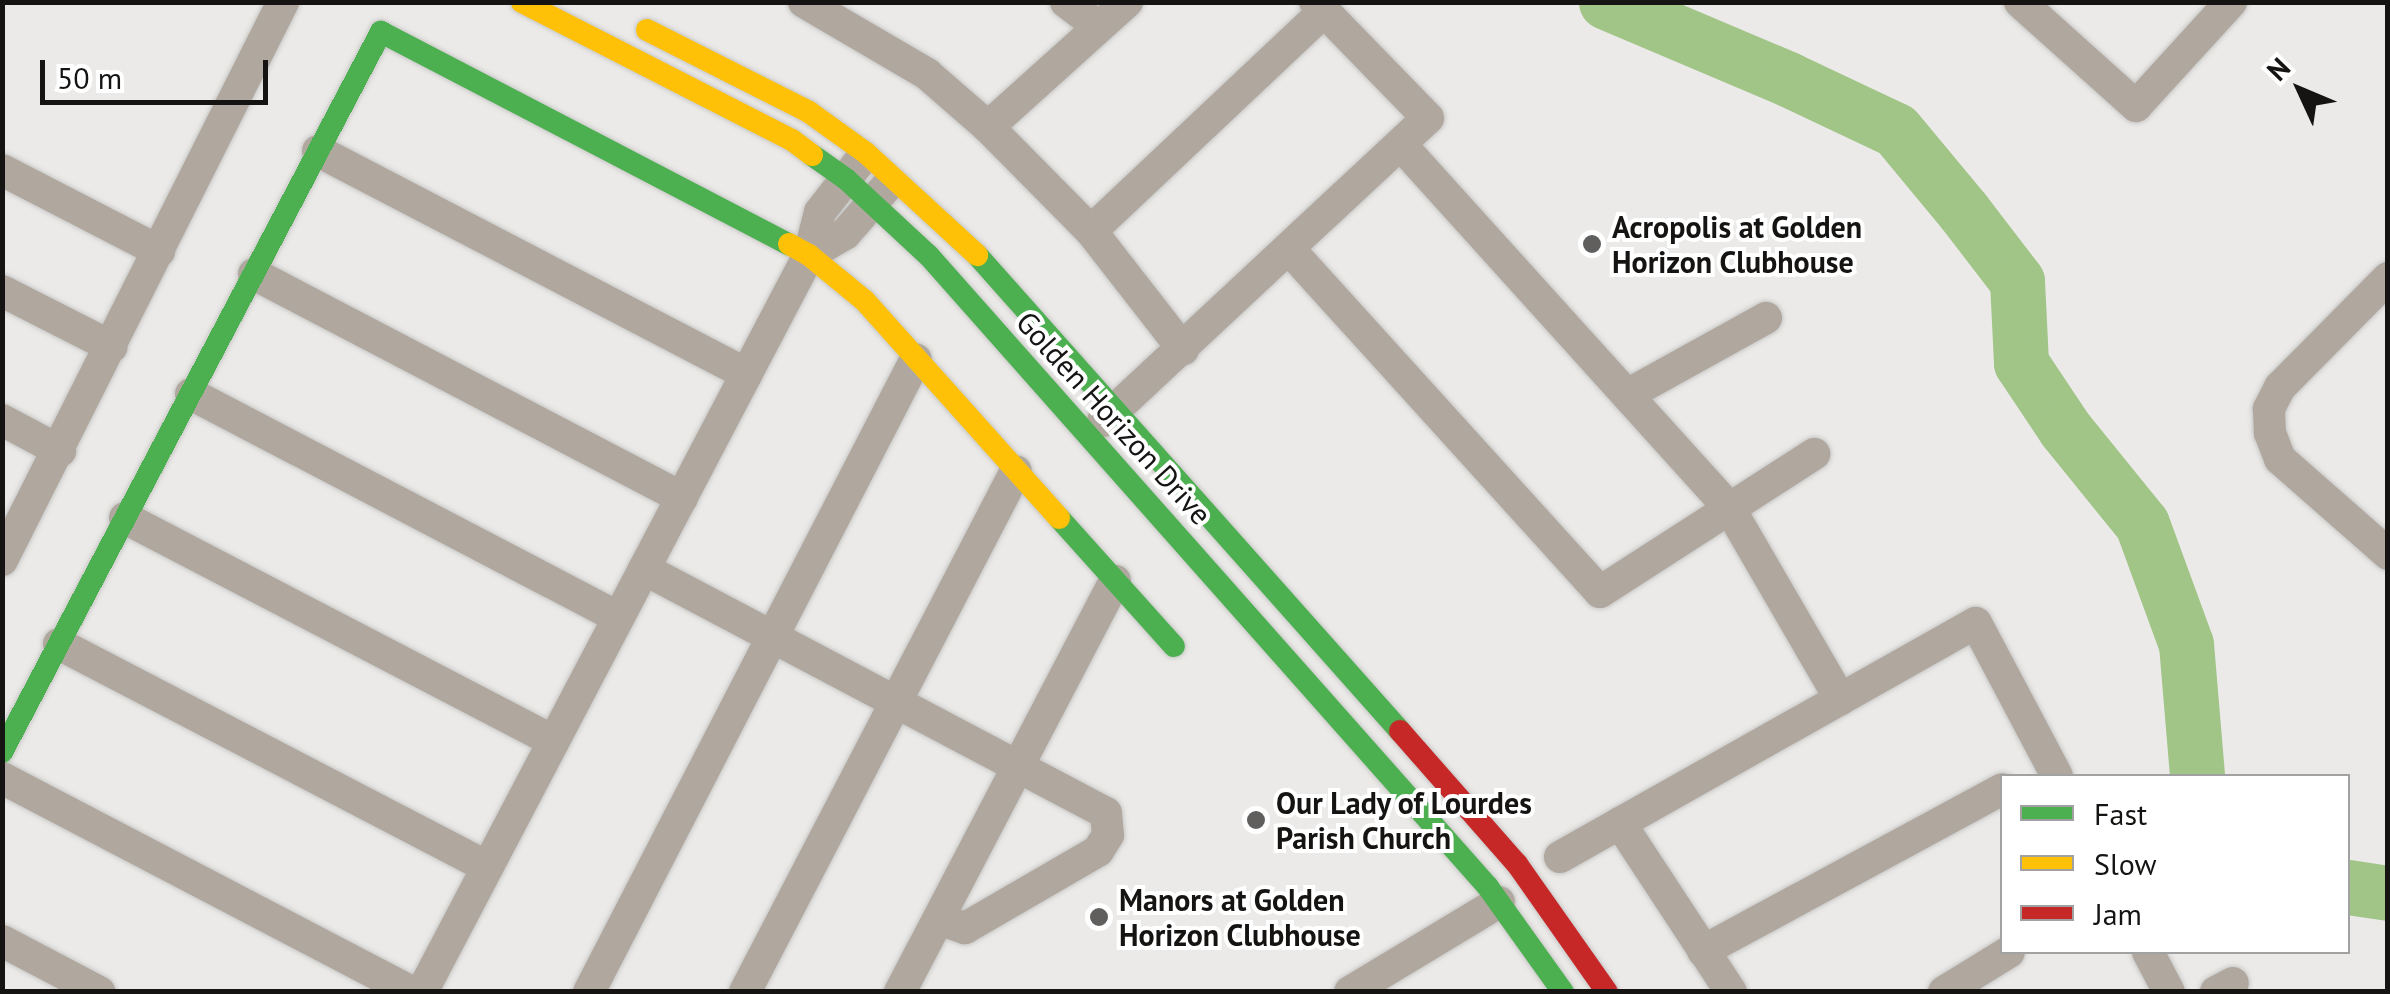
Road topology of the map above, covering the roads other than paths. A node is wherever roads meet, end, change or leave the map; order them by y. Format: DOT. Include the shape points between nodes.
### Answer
graph roads {
  1 [pos="283,2"];
  2 [pos="522,2"];
  3 [pos="804,2"];
  4 [pos="1066,2"];
  5 [pos="1127,2"];
  6 [pos="2020,2"];
  7 [pos="2231,2"];
  8 [pos="1319,7"];
  9 [pos="846,14"];
  10 [pos="624,19"];
  11 [pos="1099,28"];
  12 [pos="988,128"];
  13 [pos="1402,146"];
  14 [pos="318,151"];
  15 [pos="866,152"];
  16 [pos="2,170"];
  17 [pos="895,176"];
  18 [pos="846,179"];
  19 [pos="872,203"];
  20 [pos="1090,231"];
  21 [pos="1290,249"];
  22 [pos="160,250"];
  23 [pos="809,255"];
  24 [pos="254,274"];
  25 [pos="2388,278"];
  26 [pos="2,291"];
  27 [pos="1766,318"];
  28 [pos="112,347"];
  29 [pos="1184,348"];
  30 [pos="916,359"];
  31 [pos="746,374"];
  32 [pos="191,394"];
  33 [pos="1627,396"];
  34 [pos="1117,408"];
  35 [pos="2,420"];
  36 [pos="1089,434"];
  37 [pos="60,451"];
  38 [pos="1814,454"];
  39 [pos="1016,470"];
  40 [pos="682,498"];
  41 [pos="1730,509"];
  42 [pos="126,518"];
  43 [pos="2388,554"];
  44 [pos="2,560"];
  45 [pos="644,570"];
  46 [pos="1116,582"];
  47 [pos="618,618"];
  48 [pos="773,638"];
  49 [pos="60,644"];
  50 [pos="1174,646"];
  51 [pos="1840,699"];
  52 [pos="896,702"];
  53 [pos="553,741"];
  54 [pos="2,752"];
  55 [pos="1018,767"];
  56 [pos="2044,772"];
  57 [pos="2,778"];
  58 [pos="2000,790"];
  59 [pos="1620,823"];
  60 [pos="1560,857"];
  61 [pos="487,867"];
  62 [pos="1499,902"];
  63 [pos="938,918"];
  64 [pos="2,941"];
  65 [pos="1703,951"];
  66 [pos="2007,954"];
  67 [pos="2149,954"];
  68 [pos="99,992"];
  69 [pos="412,992"];
  70 [pos="422,992"];
  71 [pos="589,992"];
  72 [pos="744,992"];
  73 [pos="900,992"];
  74 [pos="1350,992"];
  75 [pos="1563,992"];
  76 [pos="1607,992"];
  77 [pos="1731,992"];
  78 [pos="1944,992"];
  79 [pos="2168,992"];
  1 -- 22 [label="street"];
  2 -- 18 [label="street, Golden Horizon Drive" via="730,105"];
  3 -- 9 [label="street"];
  4 -- 11 [label="street"];
  5 -- 11 [label="street"];
  6 -- 7 [label="street" via="2136,106"];
  8 -- 13 [label="street" via="1428,118"];
  8 -- 20 [label="street"];
  9 -- 12 [label="street"];
  10 -- 15 [label="street, Golden Horizon Drive" via="809,112"];
  11 -- 12 [label="street"];
  12 -- 20 [label="street"];
  13 -- 21 [label="street"];
  13 -- 33 [label="street"];
  14 -- 23 [label="street" via="381,32"];
  14 -- 24 [label="street"];
  14 -- 31 [label="street"];
  15 -- 17 [label="street, Golden Horizon Drive"];
  15 -- 18 [label="street"];
  16 -- 22 [label="street"];
  17 -- 19 [label="street"];
  17 -- 34 [label="street, Golden Horizon Drive" via="954,230"];
  18 -- 19 [label="street, Golden Horizon Drive"];
  18 -- 23 [label="street" via="820,212"];
  19 -- 23 [label="street" via="846,234"];
  19 -- 36 [label="street, Golden Horizon Drive" via="929,256"];
  20 -- 29 [label="street"];
  21 -- 29 [label="street"];
  21 -- 41 [label="street" via="1600,592"];
  22 -- 28 [label="street"];
  23 -- 30 [label="street" via="864,301"];
  23 -- 31 [label="street"];
  24 -- 32 [label="street"];
  24 -- 40 [label="street"];
  25 -- 43 [label="street" via="2280,387 2269,409 2270,432 2288,468"];
  26 -- 28 [label="street"];
  27 -- 33 [label="street"];
  28 -- 37 [label="street"];
  29 -- 34 [label="street"];
  30 -- 39 [label="street"];
  30 -- 48 [label="street"];
  31 -- 40 [label="street"];
  32 -- 42 [label="street"];
  32 -- 47 [label="street"];
  33 -- 41 [label="street"];
  34 -- 36 [label="street"];
  34 -- 76 [label="street, Golden Horizon Drive" via="1518,864"];
  35 -- 37 [label="street"];
  36 -- 62 [label="street, Golden Horizon Drive"];
  37 -- 44 [label="street"];
  38 -- 41 [label="street"];
  39 -- 46 [label="street"];
  39 -- 52 [label="street"];
  40 -- 45 [label="street"];
  41 -- 51 [label="street"];
  42 -- 49 [label="street"];
  42 -- 53 [label="street"];
  45 -- 47 [label="street"];
  45 -- 48 [label="street"];
  46 -- 50 [label="street"];
  46 -- 55 [label="street"];
  47 -- 53 [label="street"];
  48 -- 52 [label="street"];
  48 -- 71 [label="street"];
  49 -- 54 [label="street"];
  49 -- 61 [label="street"];
  51 -- 56 [label="street" via="1976,623"];
  51 -- 59 [label="street"];
  52 -- 55 [label="street"];
  52 -- 72 [label="street"];
  53 -- 61 [label="street"];
  55 -- 63 [label="street"];
  55 -- 63 [label="street" via="1106,813 1108,835 1098,851 965,928"];
  57 -- 69 [label="street"];
  58 -- 65 [label="street"];
  59 -- 60 [label="street"];
  59 -- 65 [label="street"];
  61 -- 70 [label="street"];
  62 -- 74 [label="street"];
  62 -- 75 [label="street, Golden Horizon Drive"];
  63 -- 73 [label="street"];
  64 -- 68 [label="street"];
  65 -- 77 [label="street"];
  66 -- 78 [label="street"];
  67 -- 79 [label="street"];
}
